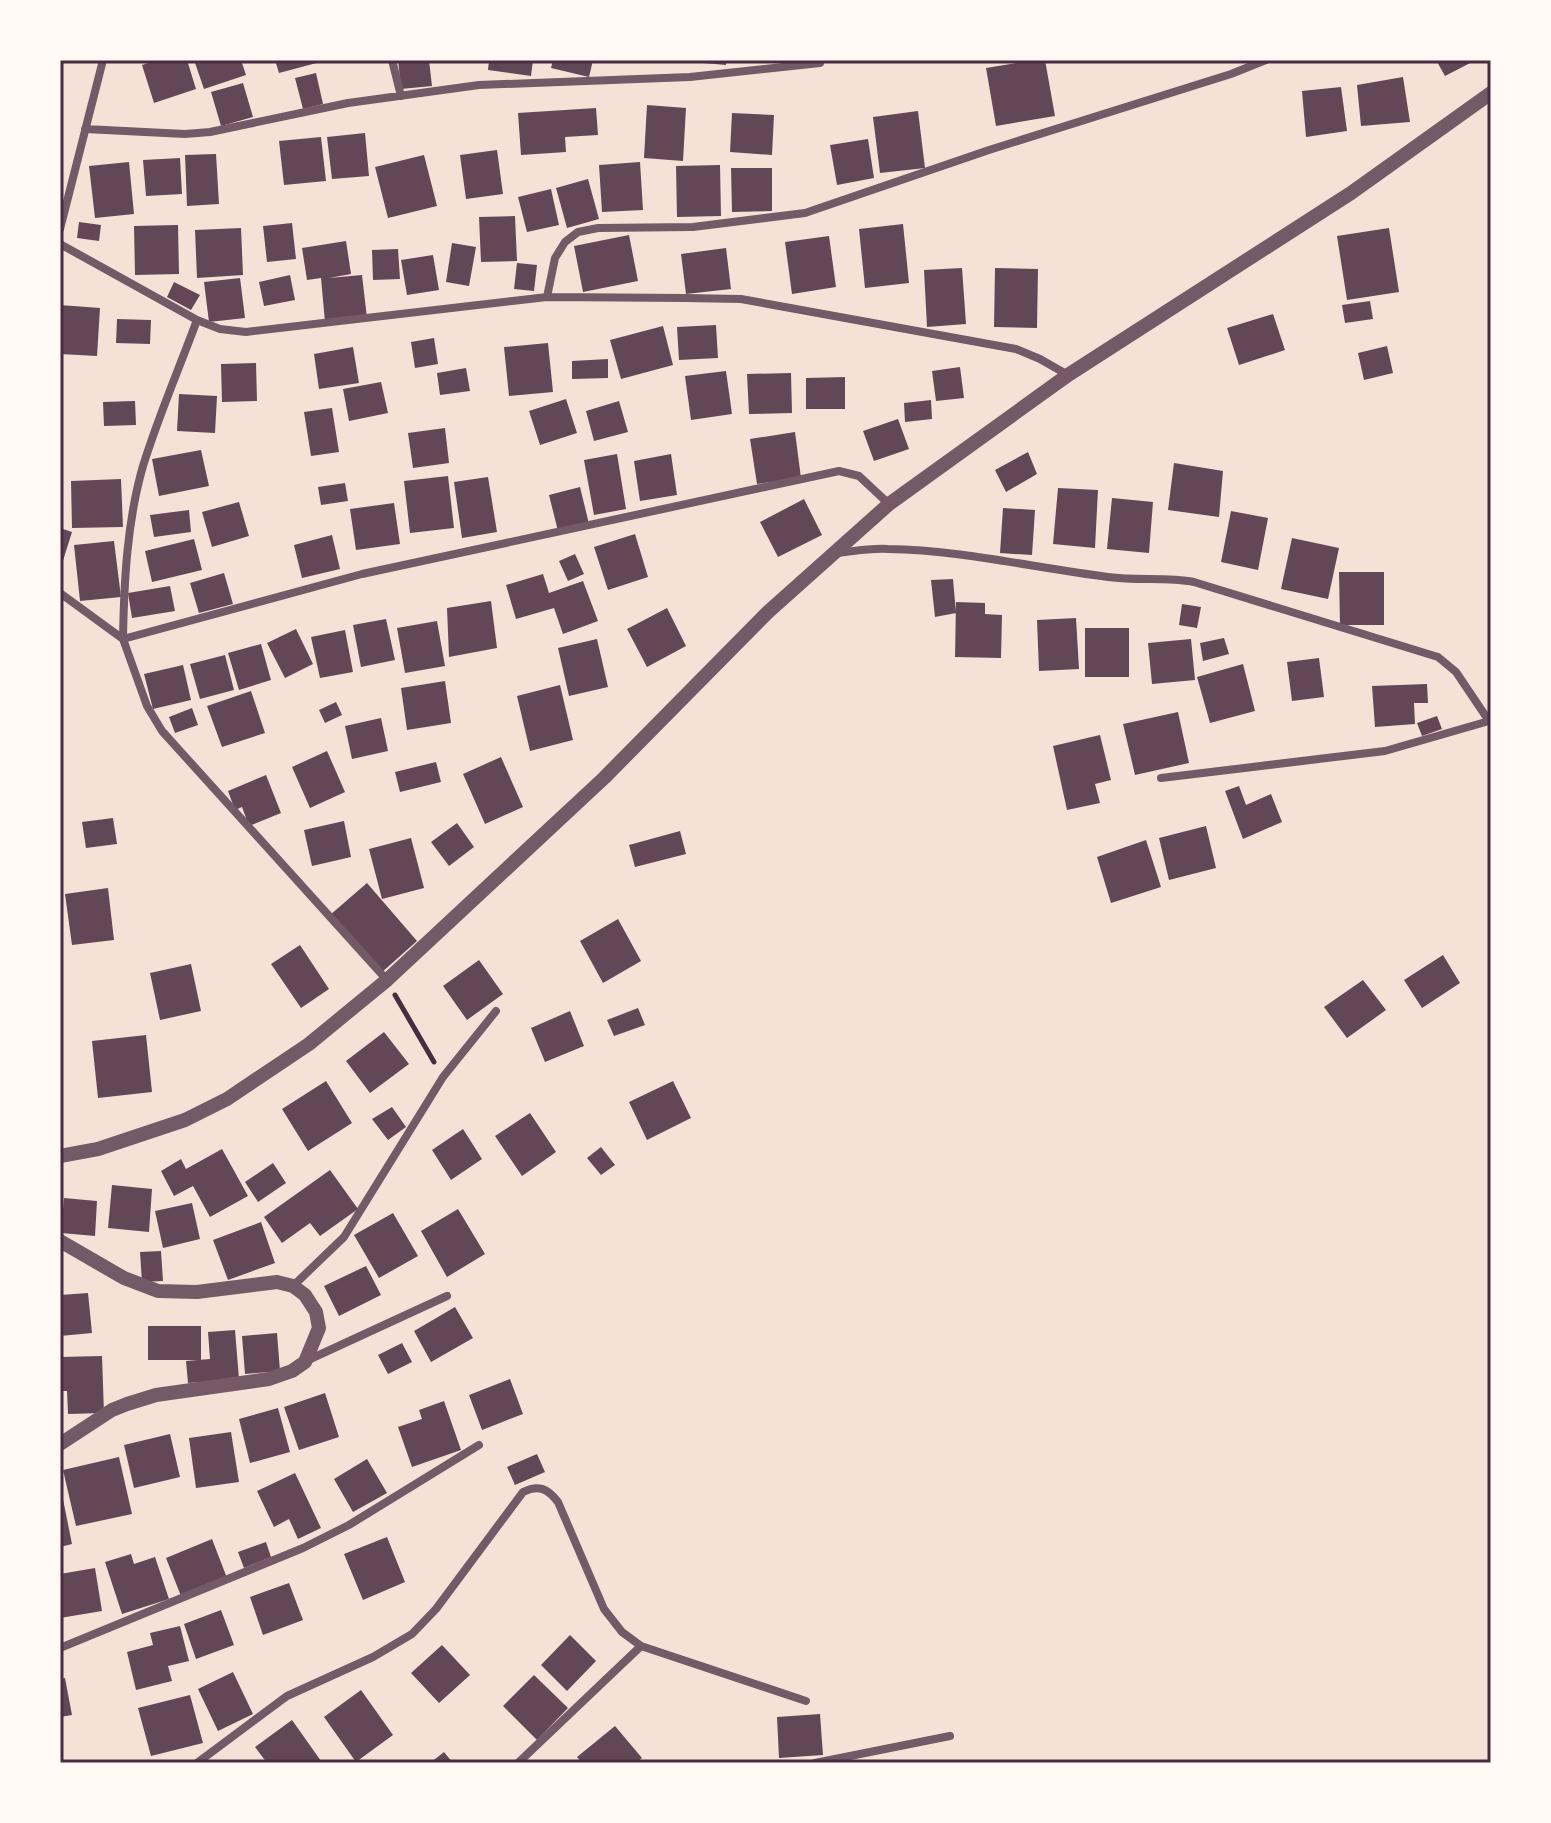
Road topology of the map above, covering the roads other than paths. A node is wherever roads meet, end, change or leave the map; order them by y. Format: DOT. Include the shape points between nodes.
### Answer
graph roads {
  1 [pos="103,60"];
  2 [pos="392,60"];
  3 [pos="1266,60"];
  4 [pos="820,63"];
  5 [pos="1491,93"];
  6 [pos="401,96"];
  7 [pos="85,129"];
  8 [pos="60,229"];
  9 [pos="60,244"];
  10 [pos="547,297"];
  11 [pos="197,320"];
  12 [pos="1068,375"];
  13 [pos="889,504"];
  14 [pos="834,553"];
  15 [pos="60,593"];
  16 [pos="123,639"];
  17 [pos="1161,778"];
  18 [pos="387,980"];
  19 [pos="496,1011"];
  20 [pos="60,1156"];
  21 [pos="60,1241"];
  22 [pos="293,1286"];
  23 [pos="447,1296"];
  24 [pos="305,1362"];
  25 [pos="60,1444"];
  26 [pos="479,1445"];
  27 [pos="641,1646"];
  28 [pos="60,1648"];
  29 [pos="806,1701"];
  30 [pos="950,1736"];
  31 [pos="197,1763"];
  32 [pos="518,1763"];
  33 [pos="815,1763"];
  1 -- 7 [label="street"];
  2 -- 6 [label="street"];
  3 -- 10 [label="street" via="805,213 693,227 578,232 555,258"];
  4 -- 6 [label="street" via="690,77 479,85"];
  5 -- 12 [label="street" via="1351,193"];
  6 -- 7 [label="street" via="210,132"];
  7 -- 8 [label="street"];
  9 -- 11 [label="street"];
  10 -- 11 [label="street" via="246,332"];
  10 -- 12 [label="street" via="741,299 1016,349"];
  11 -- 16 [label="street" via="143,467 124,585"];
  12 -- 13 [label="street"];
  13 -- 14 [label="street"];
  13 -- 16 [label="street" via="859,476 839,471 362,574"];
  14 -- 17 [label="street" via="941,553 1111,577 1194,582 1438,657 1456,672 1489,721 1385,751"];
  14 -- 18 [label="street"];
  15 -- 16 [label="street"];
  16 -- 18 [label="street" via="147,706 162,731"];
  18 -- 20 [label="street" via="309,1044 227,1099 185,1120"];
  19 -- 22 [label="street" via="443,1077 344,1237"];
  21 -- 22 [label="street" via="158,1291 277,1282"];
  22 -- 24 [label="street" via="316,1312 319,1328"];
  23 -- 24 [label="street"];
  24 -- 25 [label="street" via="269,1379 127,1404"];
  26 -- 28 [label="street" via="303,1548"];
  27 -- 29 [label="street"];
  27 -- 31 [label="street" via="604,1609 558,1502 550,1491 533,1487 523,1492 412,1634 287,1696"];
  27 -- 32 [label="street"];
  30 -- 33 [label="street"];
}
